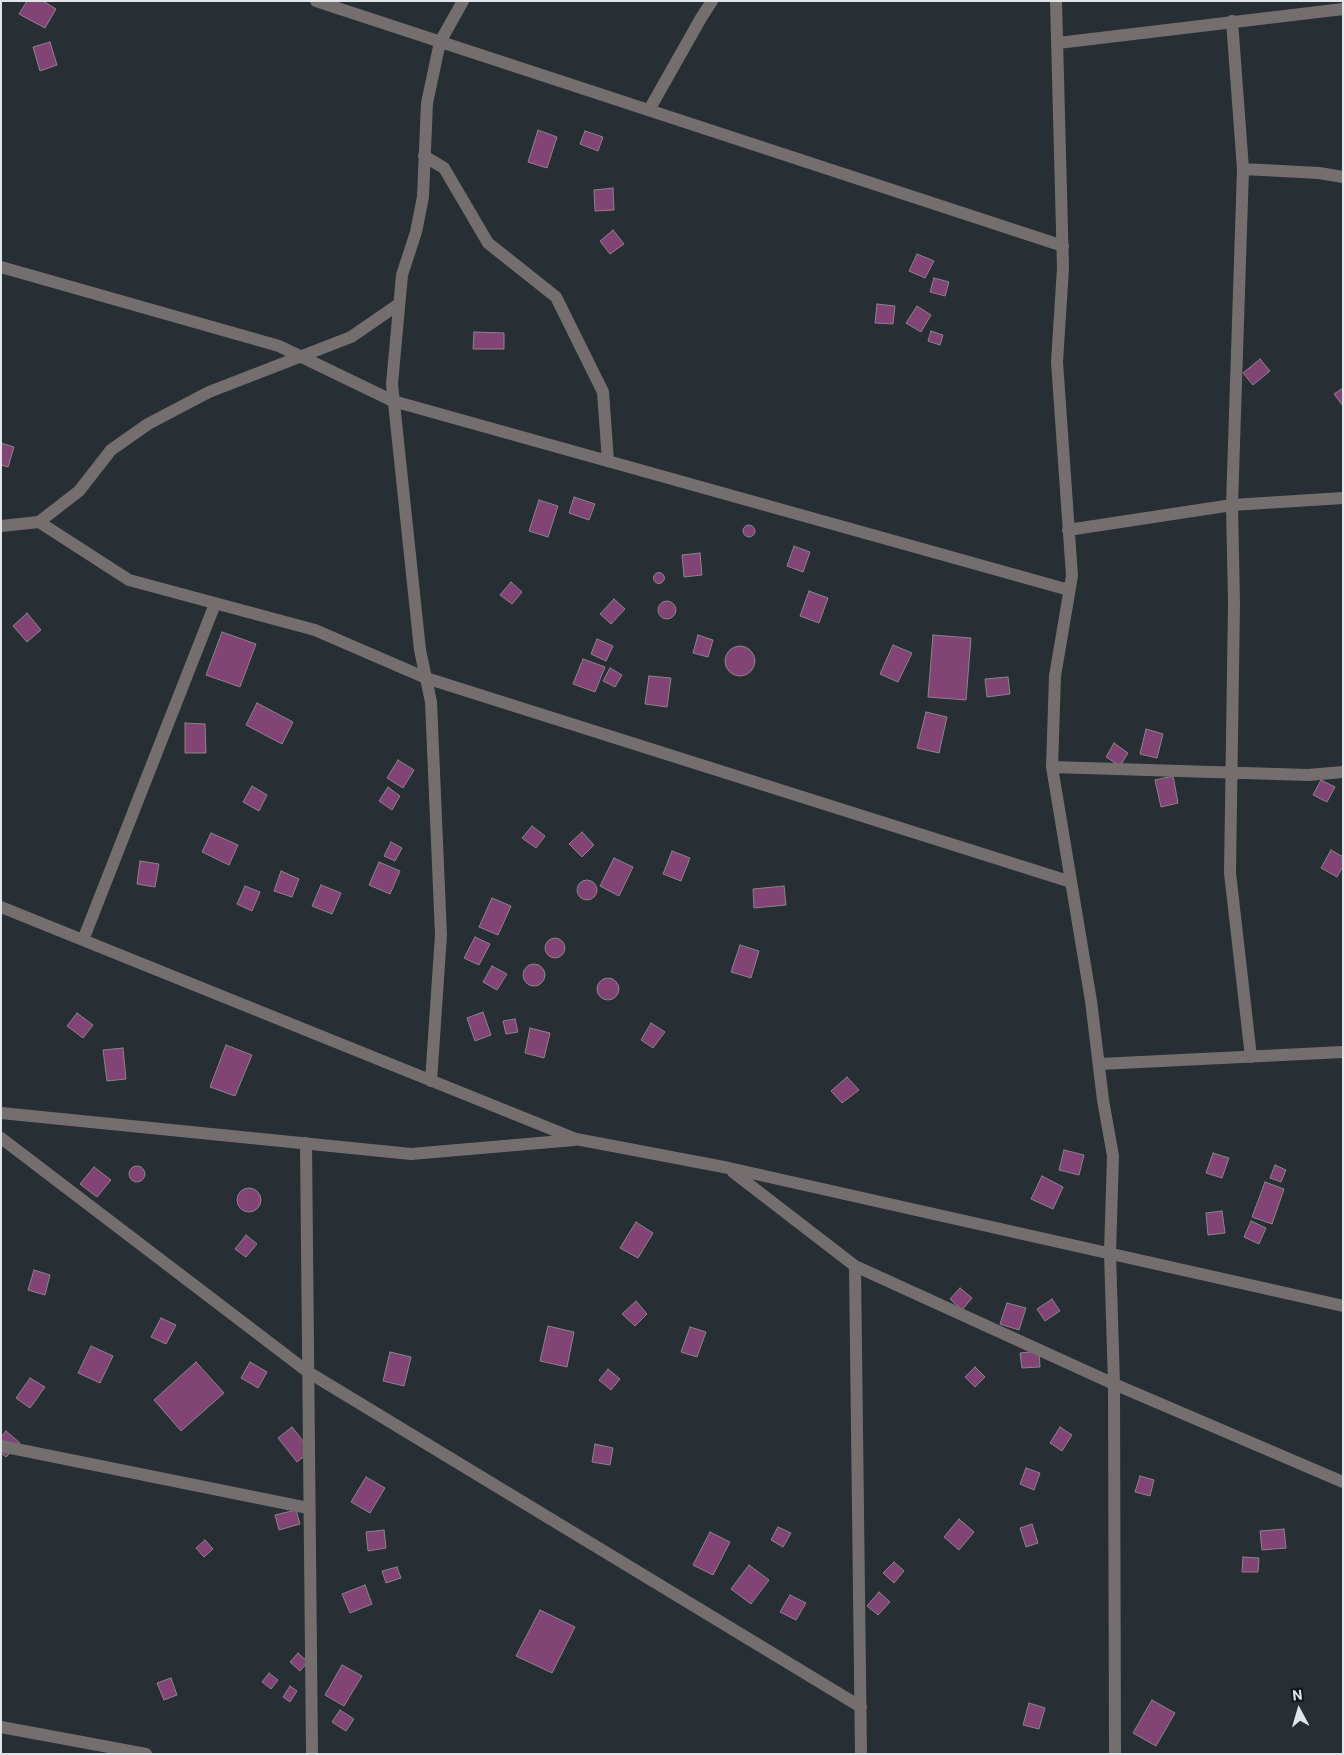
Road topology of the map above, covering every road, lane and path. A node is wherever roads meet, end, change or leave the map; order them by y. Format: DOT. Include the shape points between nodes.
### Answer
graph roads {
  1 [pos="316,1"];
  2 [pos="463,1"];
  3 [pos="712,1"];
  4 [pos="1056,1"];
  5 [pos="1343,9"];
  6 [pos="1232,21"];
  7 [pos="440,42"];
  8 [pos="1058,43"];
  9 [pos="649,110"];
  10 [pos="424,156"];
  11 [pos="1243,169"];
  12 [pos="1343,176"];
  13 [pos="1063,246"];
  14 [pos="1,267"];
  15 [pos="399,304"];
  16 [pos="301,356"];
  17 [pos="394,401"];
  18 [pos="608,461"];
  19 [pos="1343,498"];
  20 [pos="1232,505"];
  21 [pos="39,522"];
  22 [pos="1,526"];
  23 [pos="1068,530"];
  24 [pos="1069,590"];
  25 [pos="215,604"];
  26 [pos="426,678"];
  27 [pos="1052,767"];
  28 [pos="1232,772"];
  29 [pos="1343,772"];
  30 [pos="1071,882"];
  31 [pos="1,907"];
  32 [pos="83,940"];
  33 [pos="1343,1052"];
  34 [pos="1251,1057"];
  35 [pos="1100,1064"];
  36 [pos="432,1081"];
  37 [pos="1,1113"];
  38 [pos="1,1138"];
  39 [pos="576,1139"];
  40 [pos="306,1143"];
  41 [pos="729,1168"];
  42 [pos="1110,1253"];
  43 [pos="855,1266"];
  44 [pos="1343,1306"];
  45 [pos="308,1372"];
  46 [pos="1114,1384"];
  47 [pos="1,1446"];
  48 [pos="1343,1482"];
  49 [pos="308,1508"];
  50 [pos="861,1708"];
  51 [pos="1,1727"];
  52 [pos="146,1754"];
  53 [pos="312,1754"];
  54 [pos="861,1754"];
  55 [pos="1115,1754"];
  1 -- 7 [label="street"];
  2 -- 7 [label="street"];
  3 -- 9 [label="street"];
  4 -- 8 [label="street"];
  5 -- 6 [label="street"];
  6 -- 8 [label="street"];
  6 -- 11 [label="street"];
  7 -- 9 [label="street"];
  7 -- 10 [label="street" via="427,103"];
  8 -- 13 [label="street"];
  9 -- 13 [label="street"];
  10 -- 15 [label="street" via="423,197 402,275"];
  10 -- 18 [label="street" via="444,168 488,243 556,297 604,392"];
  11 -- 12 [label="street"];
  11 -- 20 [label="street"];
  13 -- 23 [label="street" via="1057,362"];
  14 -- 16 [label="street" via="239,333"];
  15 -- 16 [label="street" via="351,337"];
  15 -- 17 [label="street" via="392,384"];
  16 -- 17 [label="street"];
  16 -- 21 [label="street" via="209,392 148,424 111,450 79,491"];
  17 -- 18 [label="street"];
  17 -- 26 [label="street" via="420,650"];
  18 -- 24 [label="street"];
  19 -- 20 [label="street"];
  20 -- 23 [label="street"];
  20 -- 28 [label="street"];
  21 -- 22 [label="street"];
  21 -- 25 [label="street" via="129,580"];
  23 -- 24 [label="street" via="1072,576"];
  24 -- 27 [label="street" via="1055,676"];
  25 -- 26 [label="street" via="315,630"];
  25 -- 32 [label="street"];
  26 -- 30 [label="street"];
  26 -- 36 [label="street" via="431,702 440,918"];
  27 -- 28 [label="street"];
  27 -- 30 [label="street"];
  28 -- 29 [label="street" via="1308,775"];
  28 -- 34 [label="street" via="1230,874"];
  30 -- 35 [label="street"];
  31 -- 32 [label="street"];
  32 -- 36 [label="street"];
  33 -- 34 [label="street"];
  34 -- 35 [label="street"];
  35 -- 42 [label="street" via="1113,1156"];
  36 -- 39 [label="street"];
  37 -- 40 [label="street"];
  38 -- 45 [label="street"];
  39 -- 40 [label="street" via="411,1154"];
  39 -- 41 [label="street"];
  40 -- 45 [label="street"];
  41 -- 42 [label="street"];
  41 -- 43 [label="street"];
  42 -- 44 [label="street"];
  42 -- 46 [label="street"];
  43 -- 46 [label="street"];
  43 -- 50 [label="street"];
  45 -- 49 [label="street"];
  45 -- 50 [label="street"];
  46 -- 48 [label="street"];
  46 -- 55 [label="street"];
  47 -- 49 [label="street"];
  49 -- 53 [label="street"];
  50 -- 54 [label="street"];
  51 -- 52 [label="street"];
}
